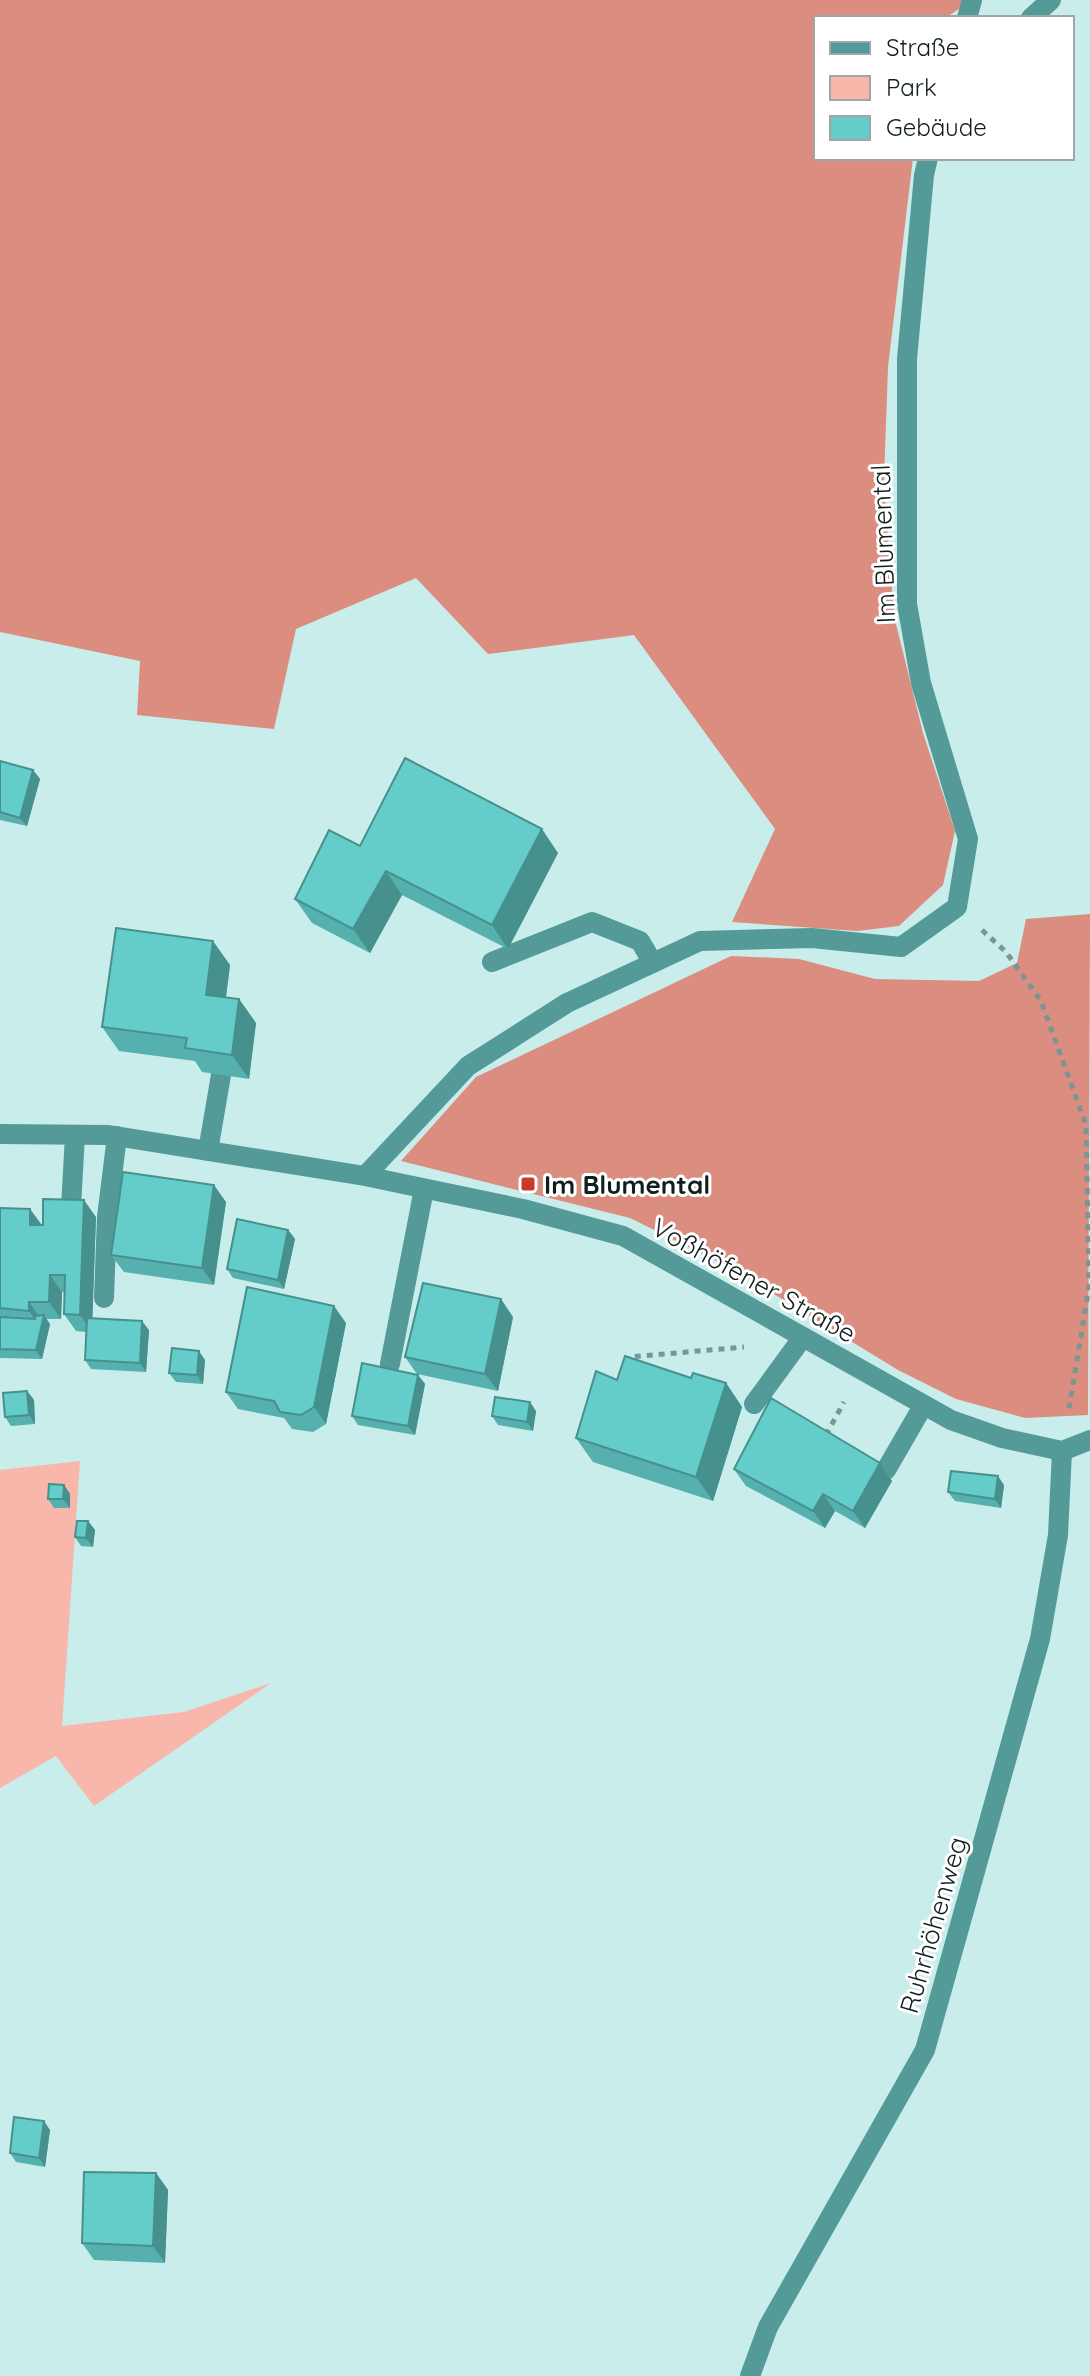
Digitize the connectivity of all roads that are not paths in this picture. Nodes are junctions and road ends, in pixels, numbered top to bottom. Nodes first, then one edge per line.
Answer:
1 (1051, 0) edge
2 (1033, 16) edge
3 (928, 160) edge
4 (492, 962) dead end
5 (653, 963) junction
6 (221, 1075) edge
7 (0, 1134) edge
8 (75, 1135) junction
9 (117, 1136) junction
10 (208, 1151) junction
11 (365, 1176) junction
12 (424, 1189) junction
13 (71, 1207) edge
14 (104, 1298) dead end
15 (803, 1337) junction
16 (390, 1364) dead end
17 (754, 1404) dead end
18 (923, 1406) junction
19 (1090, 1440) edge
20 (1062, 1451) junction
21 (886, 1470) dead end
22 (750, 2376) edge

1 - 2 street
3 - 5 street, Im Blumental
4 - 5 street
5 - 11 street
6 - 10 street
7 - 8 street, Voßhöfener Straße
8 - 9 street, Voßhöfener Straße
8 - 13 street
9 - 10 street, Voßhöfener Straße
9 - 14 street
10 - 11 street, Voßhöfener Straße
11 - 12 street, Voßhöfener Straße
12 - 15 street, Voßhöfener Straße
12 - 16 street
15 - 17 street
15 - 18 street, Voßhöfener Straße
18 - 20 street, Voßhöfener Straße
18 - 21 street
19 - 20 street
20 - 22 street, Ruhrhöhenweg

